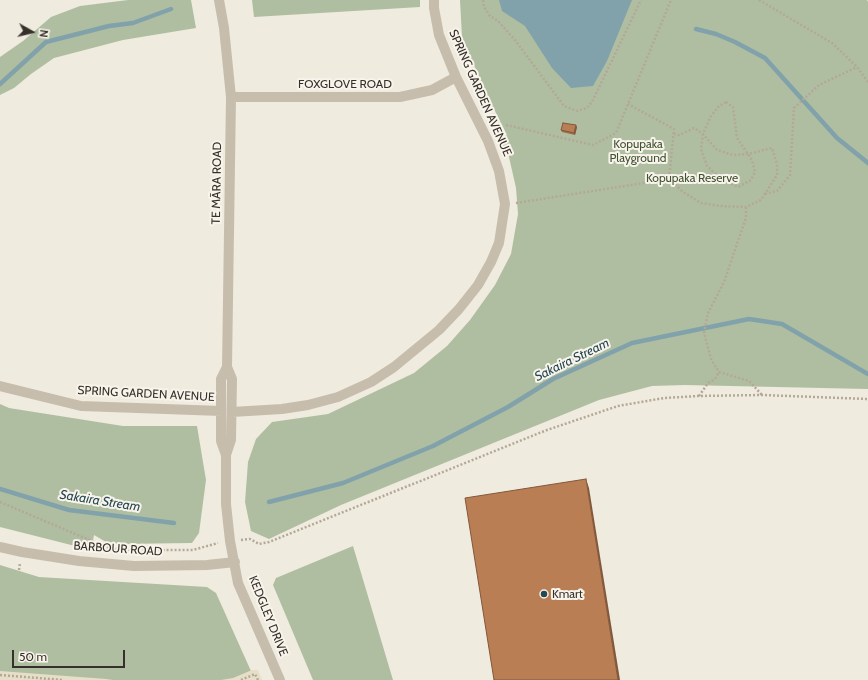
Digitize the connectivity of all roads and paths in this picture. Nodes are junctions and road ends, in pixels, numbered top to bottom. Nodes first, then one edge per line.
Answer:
1 (219, 0) edge
2 (434, 0) edge
3 (483, 0) edge
4 (641, 0) edge
5 (671, 0) edge
6 (759, 0) edge
7 (857, 67) junction
8 (456, 78) junction
9 (868, 82) edge
10 (231, 97) junction
11 (628, 104) junction
12 (506, 125) dead end
13 (674, 134) junction
14 (703, 134) junction
15 (748, 154) junction
16 (669, 179) junction
17 (764, 195) junction
18 (514, 203) dead end
19 (746, 207) junction
20 (227, 367) junction
21 (719, 372) junction
22 (0, 386) edge
23 (762, 395) junction
24 (700, 396) junction
25 (868, 399) edge
26 (221, 411) junction
27 (232, 412) junction
28 (226, 455) junction
29 (0, 502) edge
30 (245, 540) dead end
31 (211, 544) dead end
32 (0, 547) edge
33 (235, 562) junction
34 (0, 675) edge
35 (46, 679) edge
36 (63, 680) edge
37 (241, 680) edge
38 (258, 680) edge
39 (280, 680) edge

1 - 10 street, TE MĀRA ROAD
2 - 8 street, SPRING GARDEN AVENUE
3 - 4 path
5 - 11 path
6 - 7 path
7 - 9 path
7 - 17 path
8 - 10 street, FOXGLOVE ROAD
8 - 27 street, SPRING GARDEN AVENUE
10 - 20 street, TE MĀRA ROAD
11 - 12 path
11 - 13 path
13 - 14 path
13 - 16 path
14 - 15 path
14 - 15 path
14 - 15 path
15 - 17 path
16 - 18 path
16 - 19 path
17 - 19 path
19 - 21 path
20 - 26 street, TE MĀRA ROAD
20 - 27 street, TE MĀRA ROAD
21 - 23 path
21 - 24 path
22 - 26 street, SPRING GARDEN AVENUE
23 - 24 path
23 - 25 path
24 - 30 path
26 - 28 street, TE MĀRA ROAD
27 - 28 street, TE MĀRA ROAD
28 - 33 street, TE MĀRA ROAD
29 - 31 path
32 - 33 street, BARBOUR ROAD
33 - 39 street, KEDGLEY DRIVE
34 - 35 path
35 - 36 path
37 - 38 path

